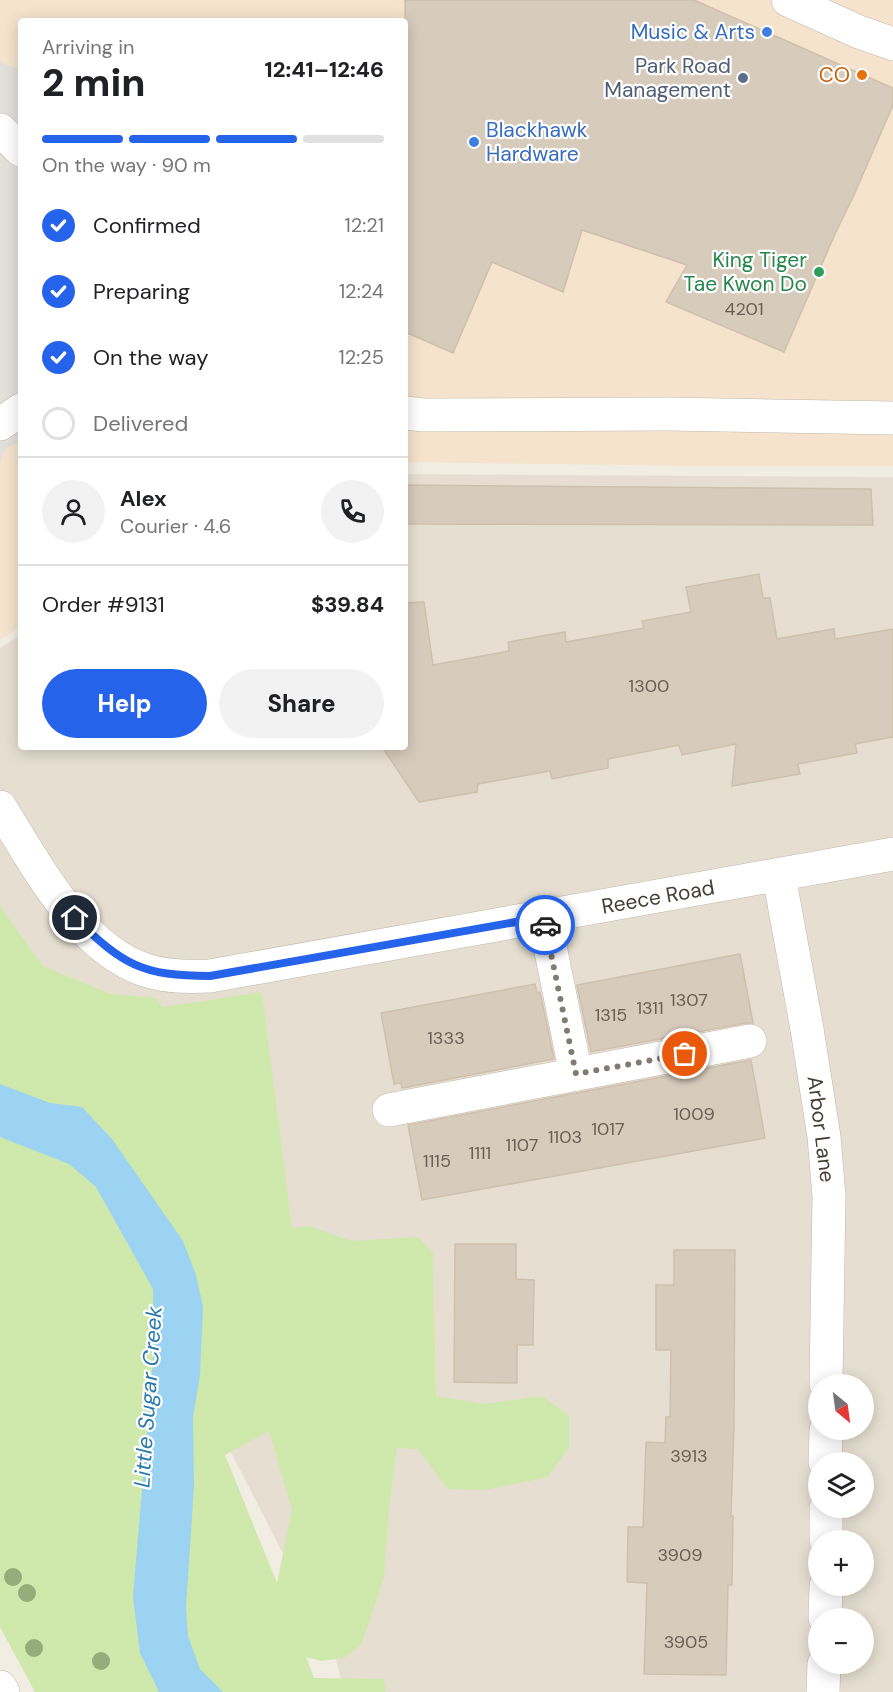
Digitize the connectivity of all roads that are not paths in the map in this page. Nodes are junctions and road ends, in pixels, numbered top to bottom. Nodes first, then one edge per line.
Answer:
1 (788, 0) edge
2 (893, 44) edge
3 (0, 130) edge
4 (18, 147) edge
5 (18, 412) edge
6 (408, 413) edge
7 (893, 418) edge
8 (0, 424) edge
9 (0, 807) edge
10 (893, 854) edge
11 (779, 876) junction
12 (544, 917) junction
13 (750, 1041) dead end
14 (576, 1074) junction
15 (389, 1110) dead end
16 (826, 1374) edge
17 (824, 1674) edge
18 (0, 1687) edge
19 (3, 1692) edge
20 (823, 1692) edge

1 - 2 street
3 - 4 street
5 - 8 street
6 - 7 street
9 - 12 street, Reece Road
10 - 11 street, Reece Road
11 - 12 street, Reece Road
11 - 16 street, Arbor Lane
12 - 14 street
13 - 14 street
14 - 15 street
17 - 20 street
18 - 19 street

